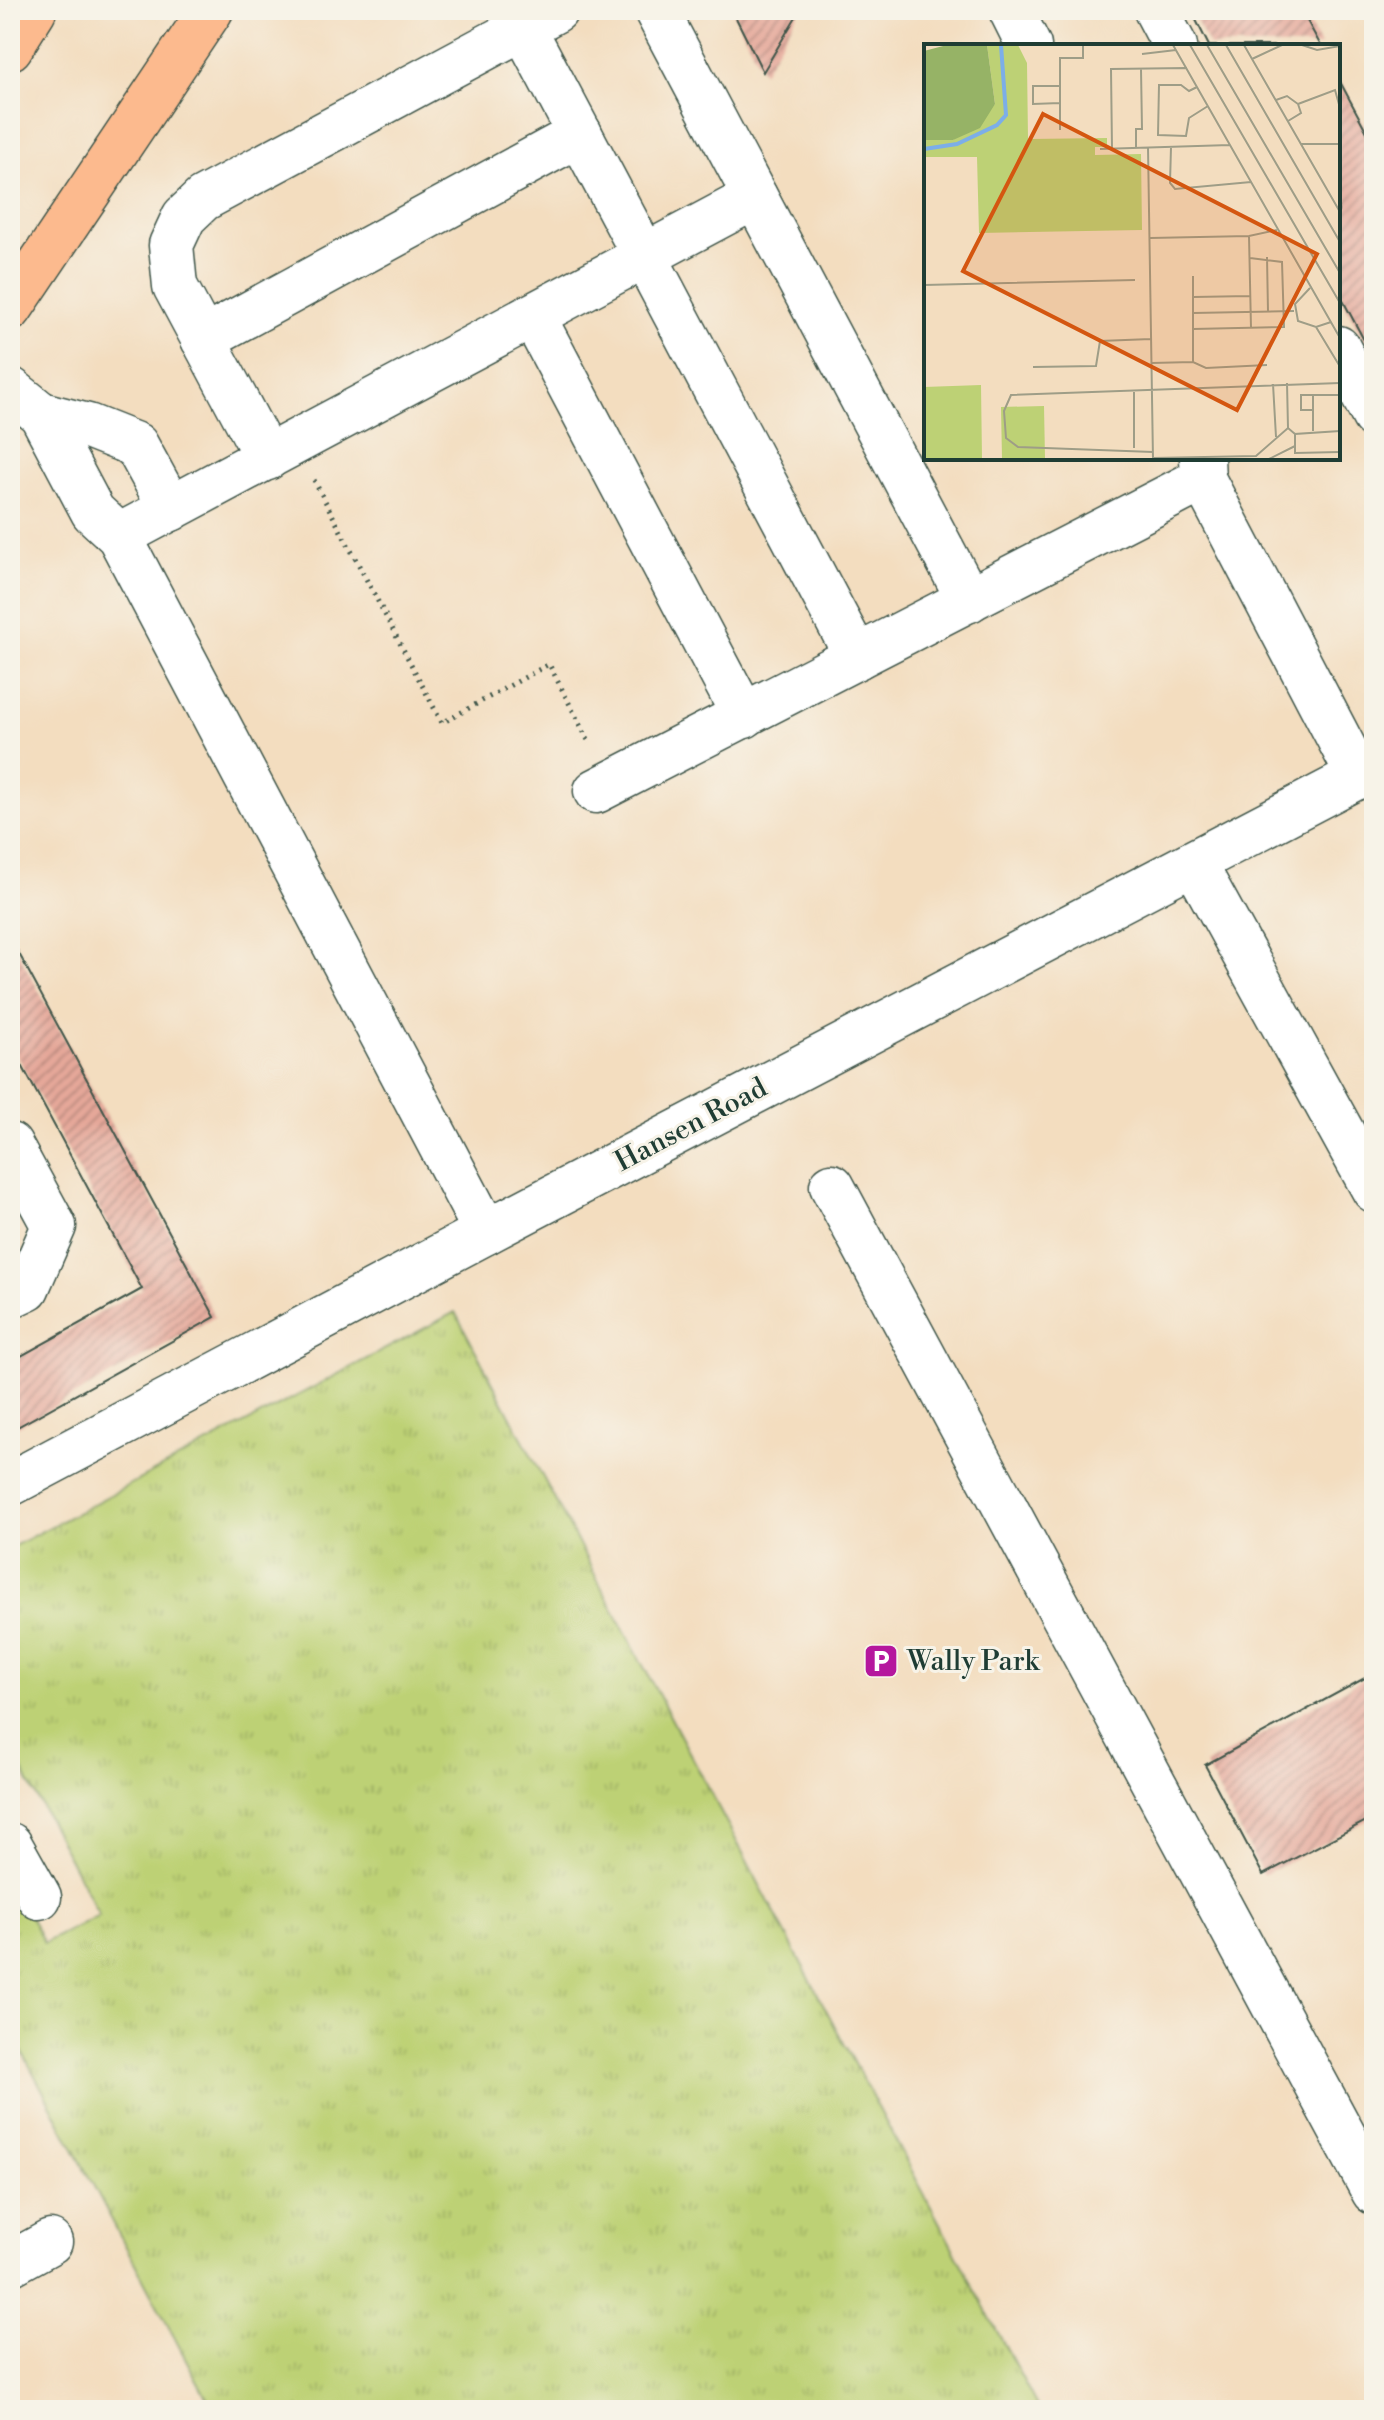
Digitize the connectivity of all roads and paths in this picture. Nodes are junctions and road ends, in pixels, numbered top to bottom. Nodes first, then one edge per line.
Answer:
1 (34, 10) edge
2 (211, 10) edge
3 (656, 10) edge
4 (1011, 10) edge
5 (1156, 10) edge
6 (531, 16) edge
7 (1028, 44) edge
8 (1174, 44) edge
9 (10, 48) edge
10 (580, 134) junction
11 (755, 197) junction
12 (644, 256) junction
13 (10, 309) edge
14 (533, 316) junction
15 (203, 339) junction
16 (1340, 352) edge
17 (26, 402) edge
18 (1374, 416) edge
19 (281, 450) junction
20 (1202, 469) edge
21 (171, 509) junction
22 (119, 536) junction
23 (969, 600) junction
24 (857, 657) junction
25 (744, 716) junction
26 (1367, 773) edge
27 (604, 787) joint
28 (1194, 863) junction
29 (10, 1145) edge
30 (832, 1186) dead end
31 (1374, 1190) edge
32 (486, 1232) junction
33 (10, 1296) edge
34 (10, 1484) edge
35 (10, 1845) edge
36 (39, 1897) dead end
37 (1374, 2192) edge
38 (50, 2242) dead end
39 (10, 2264) edge

1 - 9 main road
2 - 13 main road
3 - 11 street
4 - 7 street
5 - 8 street
6 - 10 street
6 - 15 street
10 - 12 street
10 - 15 street
11 - 12 street
11 - 23 street
12 - 14 street
12 - 24 street
14 - 19 street
14 - 25 street
15 - 19 street
16 - 18 street
17 - 21 street
17 - 22 street
19 - 21 street
19 - 27 path
20 - 23 street
20 - 26 street
21 - 22 street
22 - 32 street
23 - 24 street
24 - 25 street
25 - 27 street
26 - 28 street, Hansen Road
28 - 31 street
28 - 32 street, Hansen Road
29 - 33 street
30 - 37 street
32 - 34 street, Hansen Road
35 - 36 street
38 - 39 street

